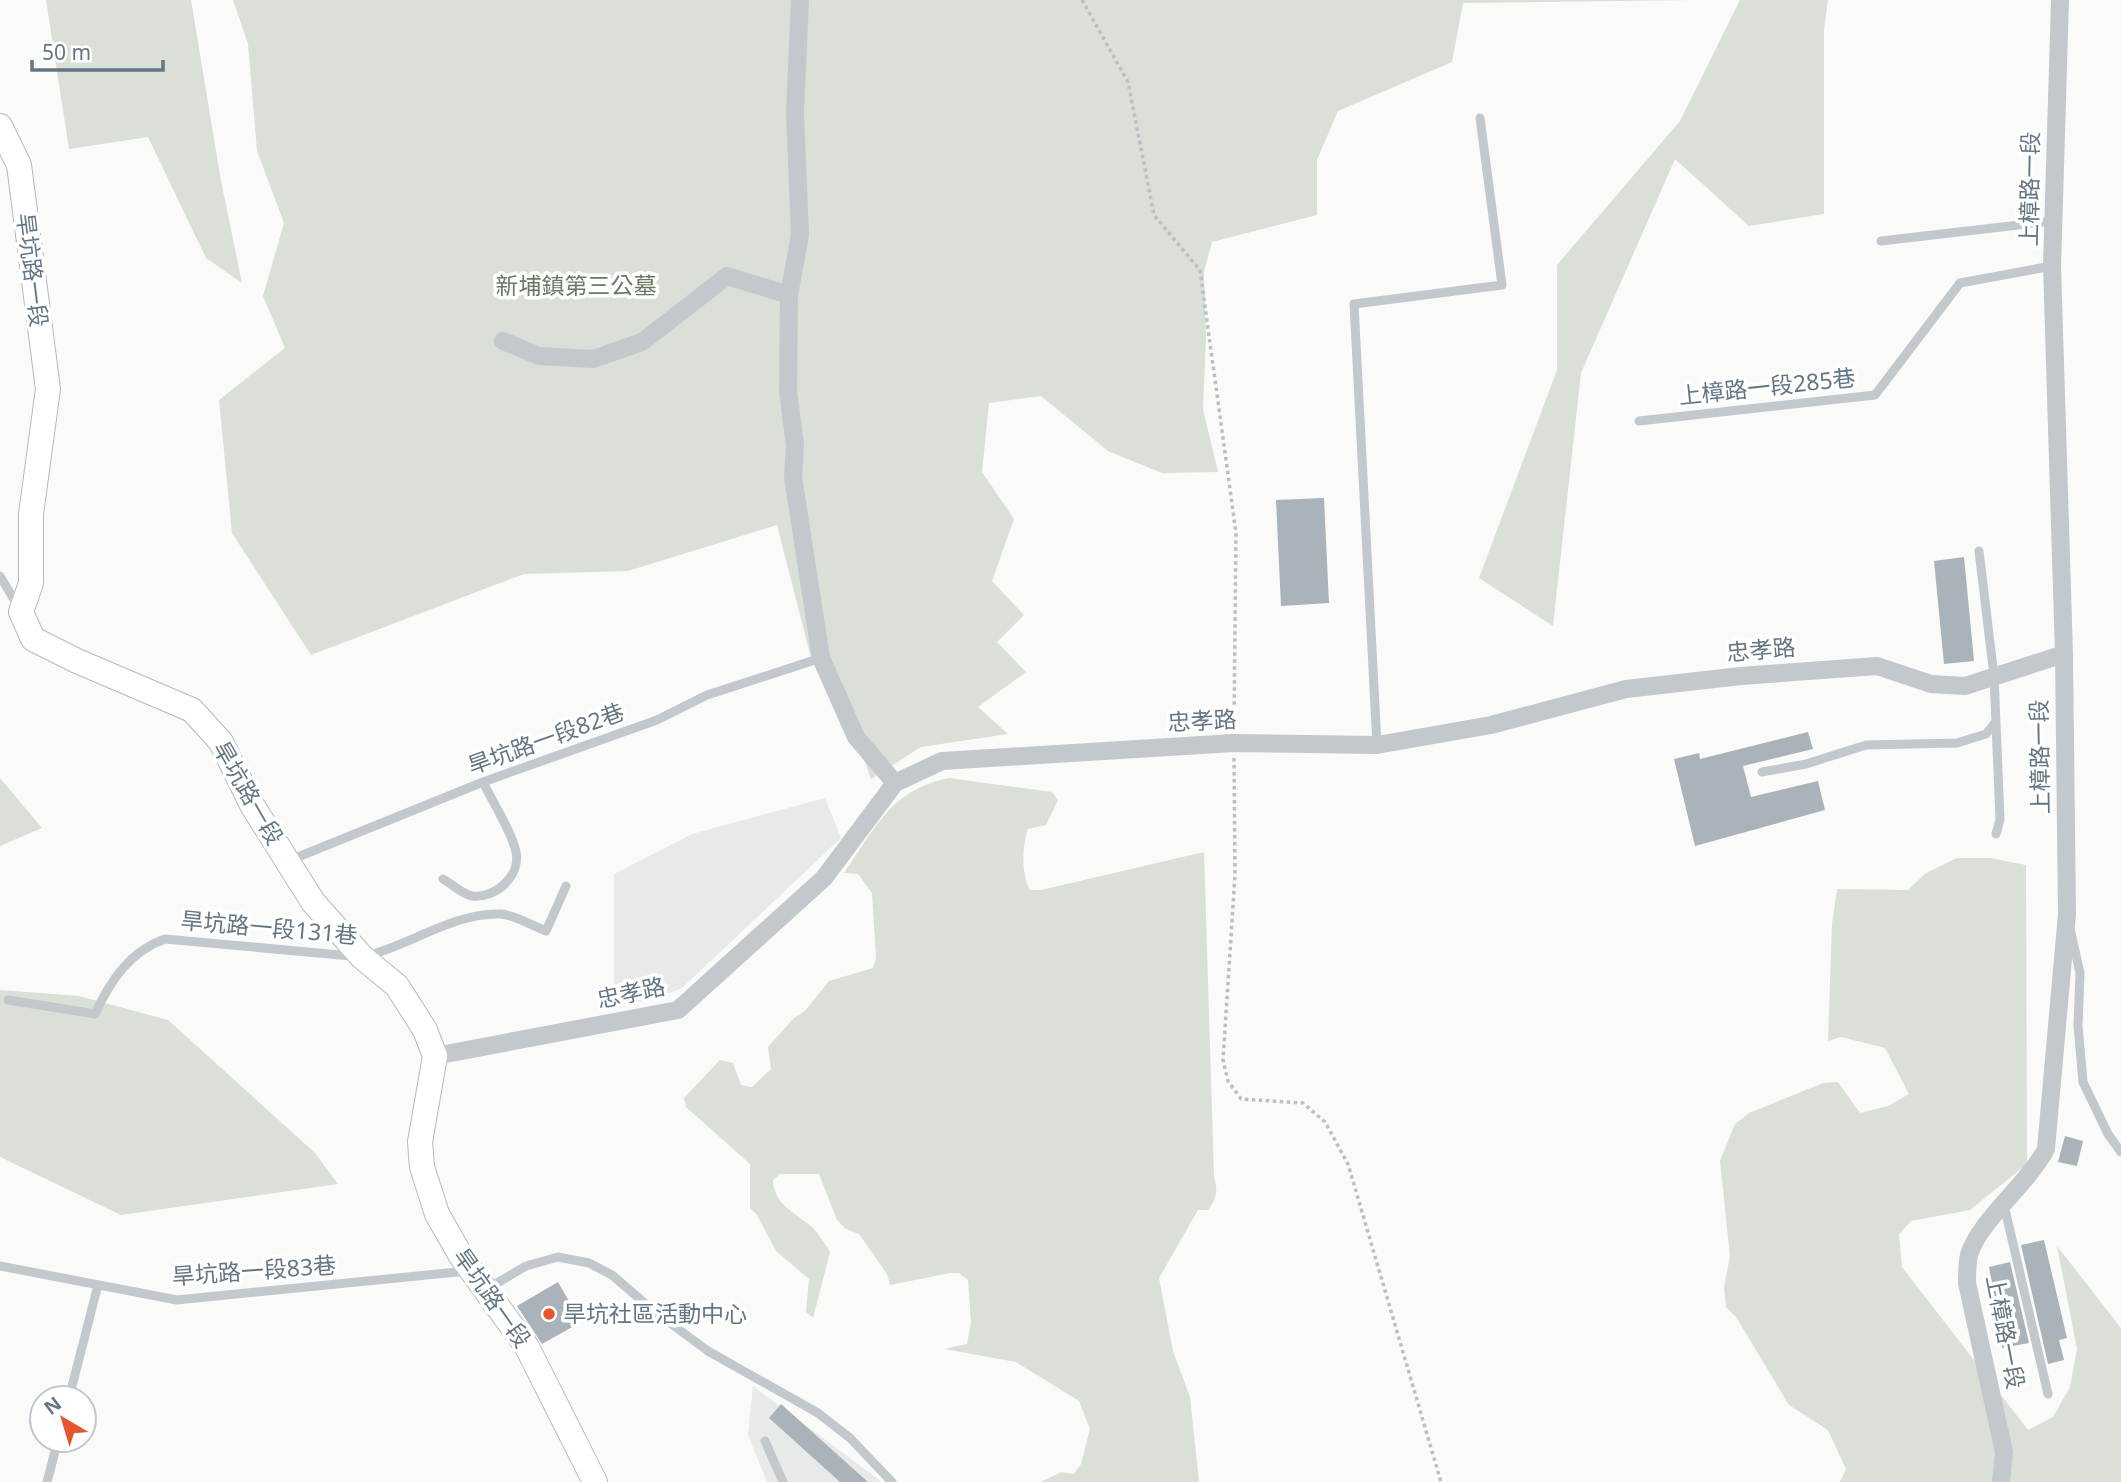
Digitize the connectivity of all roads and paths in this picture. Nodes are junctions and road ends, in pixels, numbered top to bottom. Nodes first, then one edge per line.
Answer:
1 (800, 0) edge
2 (2060, 0) edge
3 (1480, 118) dead end
4 (0, 126) edge
5 (2053, 221) junction
6 (1881, 241) dead end
7 (2052, 266) junction
8 (789, 295) junction
9 (503, 341) dead end
10 (1639, 421) dead end
11 (1979, 551) dead end
12 (0, 576) edge
13 (21, 612) junction
14 (2064, 654) junction
15 (821, 658) junction
16 (1994, 676) junction
17 (1994, 724) junction
18 (1377, 745) junction
19 (1762, 772) dead end
20 (483, 782) junction
21 (895, 783) junction
22 (1996, 834) dead end
23 (287, 861) junction
24 (443, 879) dead end
25 (566, 886) dead end
26 (2067, 914) junction
27 (362, 957) junction
28 (8, 1000) dead end
29 (435, 1056) junction
30 (2121, 1152) edge
31 (2004, 1205) junction
32 (0, 1266) edge
33 (479, 1280) junction
34 (98, 1285) junction
35 (73, 1384) edge
36 (2048, 1394) dead end
37 (765, 1441) dead end
38 (54, 1454) edge
39 (47, 1482) edge
40 (595, 1482) edge
41 (783, 1482) edge
42 (892, 1482) edge
43 (2001, 1482) edge

1 - 8 street
2 - 5 street, 上樟路一段
3 - 18 lane
4 - 13 street, 旱坑路一段
5 - 6 lane
5 - 7 street, 上樟路一段
7 - 10 lane, 上樟路一段285巷
7 - 14 street, 上樟路一段
8 - 9 street
8 - 15 street
11 - 16 lane
12 - 13 lane
13 - 23 street, 旱坑路一段
14 - 16 street, 忠孝路
14 - 26 street, 上樟路一段
15 - 20 lane, 旱坑路一段82巷
15 - 21 street
16 - 17 lane
16 - 18 street, 忠孝路
17 - 19 lane
17 - 22 lane
18 - 21 street, 忠孝路
20 - 23 lane, 旱坑路一段82巷
20 - 24 lane
21 - 29 street, 忠孝路
23 - 27 street, 旱坑路一段
25 - 27 lane, 旱坑路一段131巷
26 - 30 lane
26 - 31 street, 上樟路一段
27 - 28 lane, 旱坑路一段131巷
27 - 29 street, 旱坑路一段
29 - 33 street, 旱坑路一段
31 - 36 lane
31 - 43 street, 上樟路一段
32 - 34 lane, 旱坑路一段83巷
33 - 34 lane, 旱坑路一段83巷
33 - 40 street, 旱坑路一段
33 - 42 lane
34 - 35 lane
37 - 41 lane
38 - 39 lane

